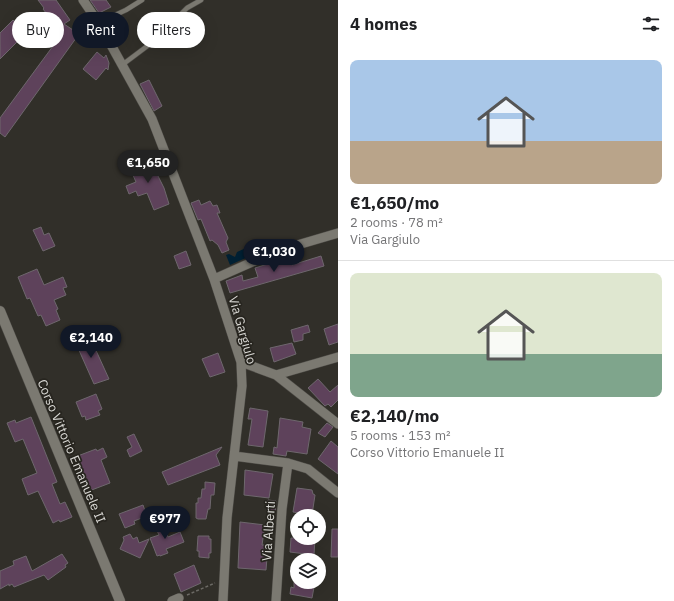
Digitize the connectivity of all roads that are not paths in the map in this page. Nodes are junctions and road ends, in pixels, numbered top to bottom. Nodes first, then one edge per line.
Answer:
1 (83, 0) edge
2 (142, 0) edge
3 (201, 0) edge
4 (91, 12) edge
5 (122, 12) edge
6 (112, 48) edge
7 (122, 65) junction
8 (338, 233) edge
9 (214, 279) junction
10 (0, 311) edge
11 (338, 357) edge
12 (241, 362) junction
13 (276, 375) junction
14 (338, 424) edge
15 (234, 456) junction
16 (288, 463) junction
17 (338, 493) edge
18 (120, 601) edge
19 (223, 601) edge
20 (276, 601) edge

1 - 4 street, Via Gargiulo
2 - 5 lane
3 - 7 lane
6 - 7 street, Via Gargiulo
7 - 9 street, Via Gargiulo
8 - 9 street
9 - 12 street, Via Gargiulo
10 - 18 street, Corso Vittorio Emanuele II
11 - 13 street
12 - 13 street
12 - 15 street, Via Gargiulo
13 - 14 street
15 - 16 street
15 - 19 street, Via Gargiulo
16 - 17 street
16 - 20 street, Via Alberti

